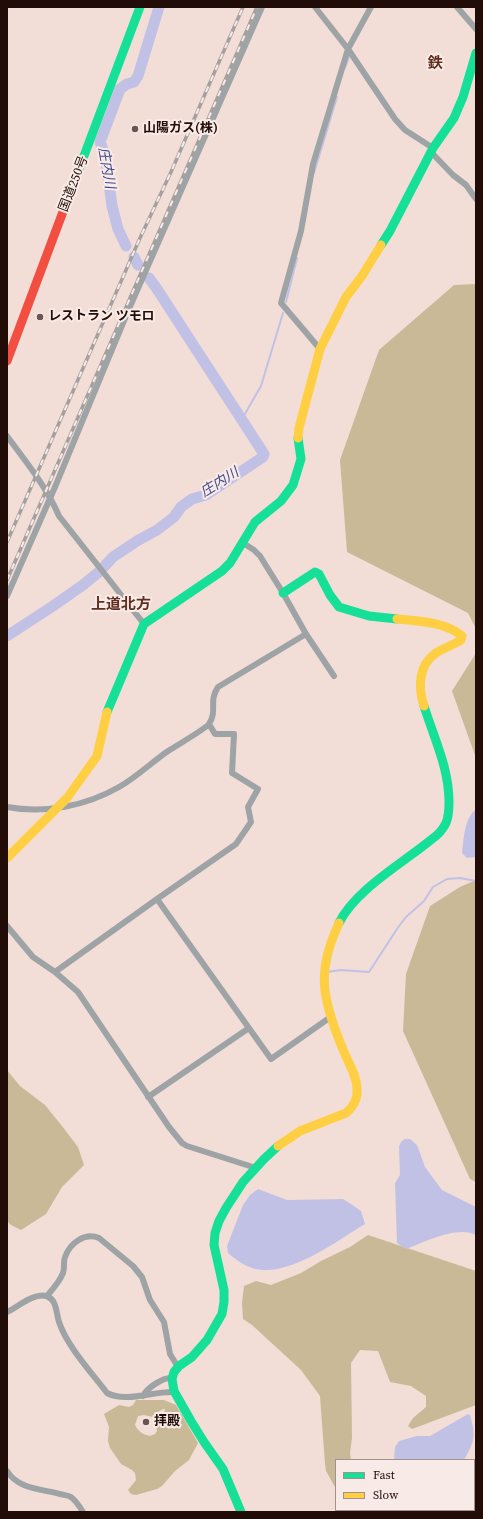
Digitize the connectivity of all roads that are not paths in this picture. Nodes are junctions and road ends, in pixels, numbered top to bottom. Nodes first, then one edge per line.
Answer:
1 (140, 7) edge
2 (262, 7) edge
3 (315, 7) edge
4 (371, 7) edge
5 (457, 7) edge
6 (476, 29) edge
7 (348, 49) junction
8 (476, 53) edge
9 (432, 150) junction
10 (476, 199) edge
11 (320, 350) junction
12 (7, 361) edge
13 (7, 436) edge
14 (50, 497) junction
15 (243, 543) junction
16 (283, 592) junction
17 (7, 596) edge
18 (144, 624) junction
19 (306, 634) junction
20 (334, 676) dead end
21 (209, 724) junction
22 (7, 807) edge
23 (57, 808) junction
24 (7, 858) edge
25 (156, 899) junction
26 (7, 926) edge
27 (55, 972) junction
28 (332, 1016) junction
29 (249, 1028) junction
30 (148, 1097) junction
31 (256, 1168) junction
32 (47, 1296) junction
33 (7, 1312) edge
34 (178, 1367) junction
35 (172, 1378) junction
36 (174, 1392) junction
37 (143, 1396) junction
38 (7, 1471) edge
39 (83, 1512) edge
40 (241, 1512) edge

1 - 12 main road, 国道250号
2 - 14 street
3 - 7 street
4 - 7 street
5 - 6 street
7 - 9 street
7 - 11 street
8 - 9 main road
9 - 10 street
9 - 11 main road
11 - 15 main road
13 - 14 street
14 - 17 street
14 - 18 street
15 - 16 street
15 - 18 main road
16 - 19 street
16 - 28 main road
18 - 23 main road
19 - 20 street
19 - 21 street
21 - 23 street
21 - 25 street
22 - 23 street
23 - 24 main road
25 - 27 street
25 - 29 street
26 - 27 street
27 - 30 street
28 - 29 street
28 - 31 main road
29 - 30 street
30 - 31 street
31 - 34 main road
32 - 33 street
32 - 34 street
32 - 37 street
34 - 35 main road
35 - 36 main road
35 - 37 street
36 - 37 street
36 - 40 main road
38 - 39 street

